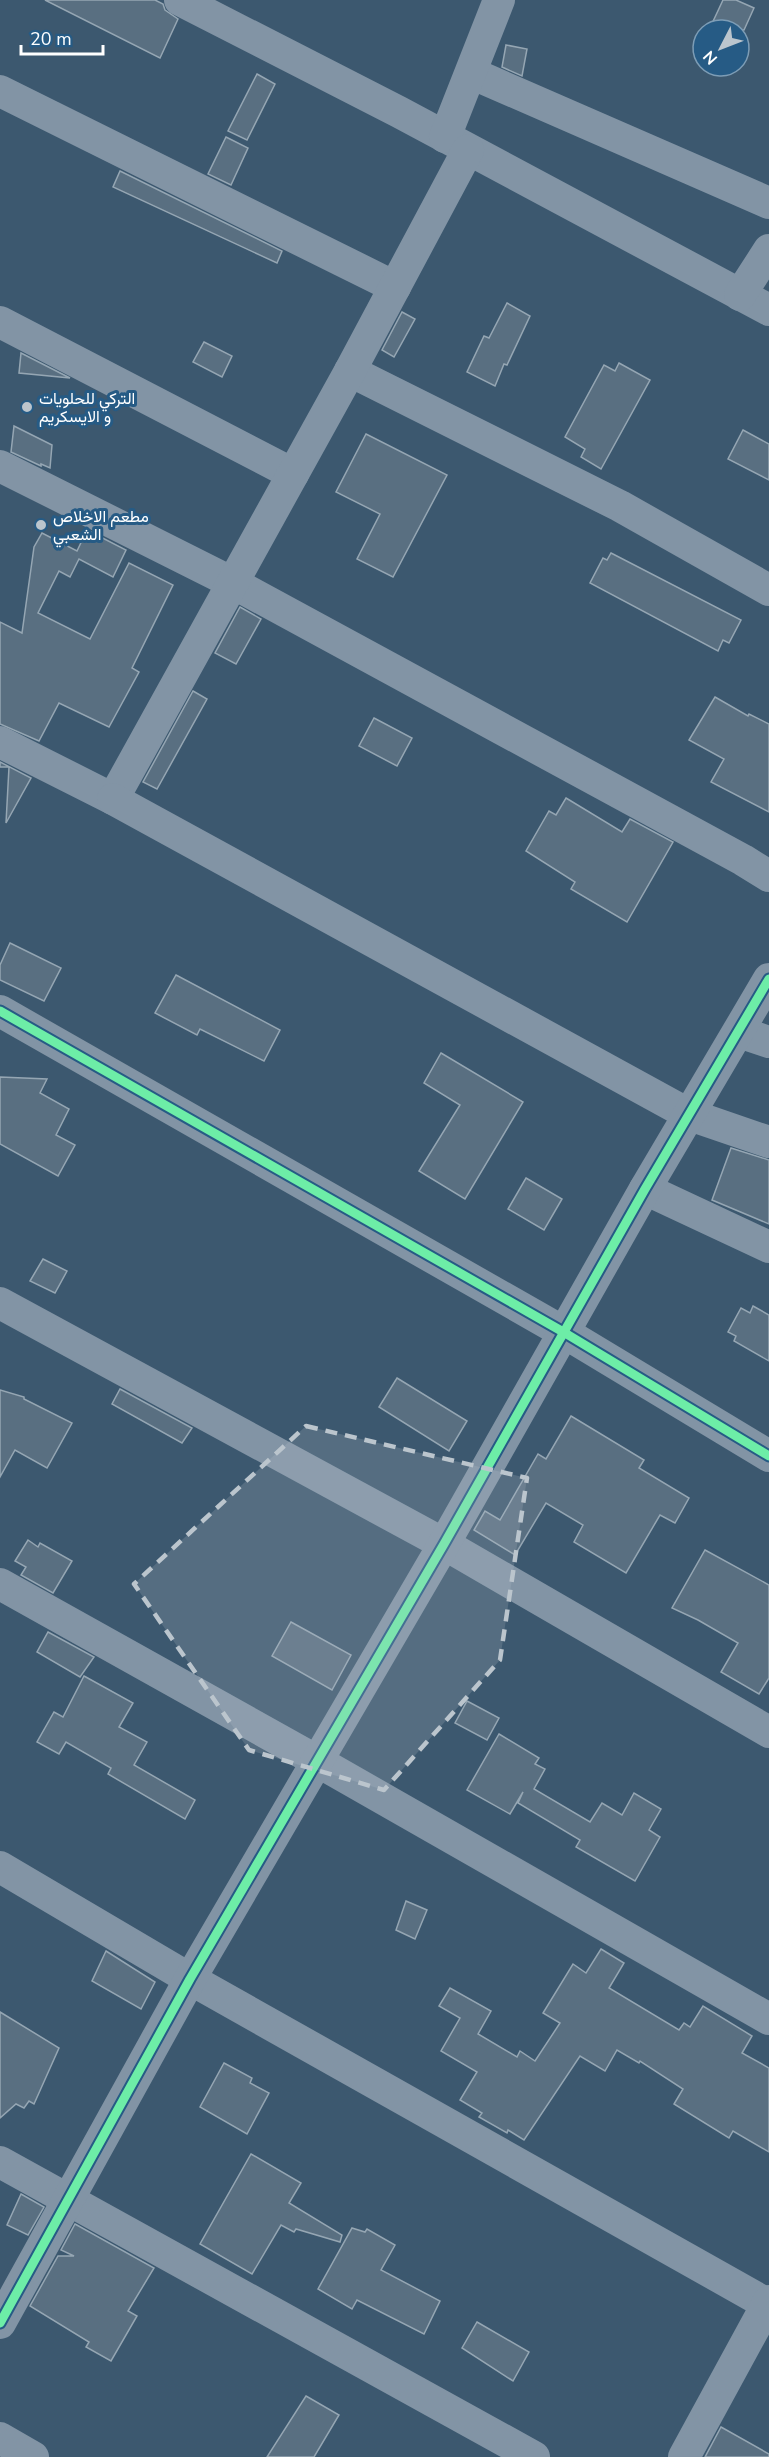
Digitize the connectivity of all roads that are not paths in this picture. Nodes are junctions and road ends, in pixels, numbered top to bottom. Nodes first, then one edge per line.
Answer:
1 (180, 0) edge
2 (500, 0) edge
3 (471, 73) junction
4 (0, 91) edge
5 (457, 144) junction
6 (769, 203) edge
7 (769, 250) edge
8 (394, 287) junction
9 (740, 295) junction
10 (769, 310) edge
11 (0, 322) edge
12 (351, 371) junction
13 (0, 466) edge
14 (293, 474) junction
15 (233, 583) junction
16 (769, 590) edge
17 (0, 742) edge
18 (113, 799) junction
19 (769, 876) edge
20 (769, 979) edge
21 (0, 1011) edge
22 (739, 1032) junction
23 (769, 1042) edge
24 (690, 1115) junction
25 (769, 1142) edge
26 (645, 1188) junction
27 (769, 1247) edge
28 (0, 1303) edge
29 (565, 1333) junction
30 (769, 1456) edge
31 (444, 1544) junction
32 (0, 1584) edge
33 (769, 1732) edge
34 (317, 1761) junction
35 (0, 1867) edge
36 (189, 1979) junction
37 (769, 2019) edge
38 (0, 2162) edge
39 (69, 2199) junction
40 (768, 2304) edge
41 (0, 2323) edge
42 (0, 2438) edge
43 (33, 2457) edge
44 (534, 2457) edge
45 (684, 2457) edge

1 - 5 street
2 - 3 street
3 - 5 street
3 - 6 street
4 - 8 street
5 - 8 street
5 - 9 street
7 - 9 street
8 - 12 street
9 - 10 street
11 - 14 street
12 - 14 street
12 - 16 street
13 - 15 street
14 - 15 street
15 - 18 street
15 - 19 street
17 - 18 street
18 - 24 street
20 - 22 street
21 - 29 street
22 - 23 street
22 - 24 street
24 - 25 street
24 - 26 street
26 - 27 street
26 - 29 street
28 - 31 street
29 - 30 street
29 - 31 street
31 - 33 street
31 - 34 street
32 - 34 street
34 - 36 street
34 - 37 street
35 - 36 street
36 - 39 street
36 - 40 street
38 - 39 street
39 - 41 street
39 - 44 street
40 - 45 street
42 - 43 street

